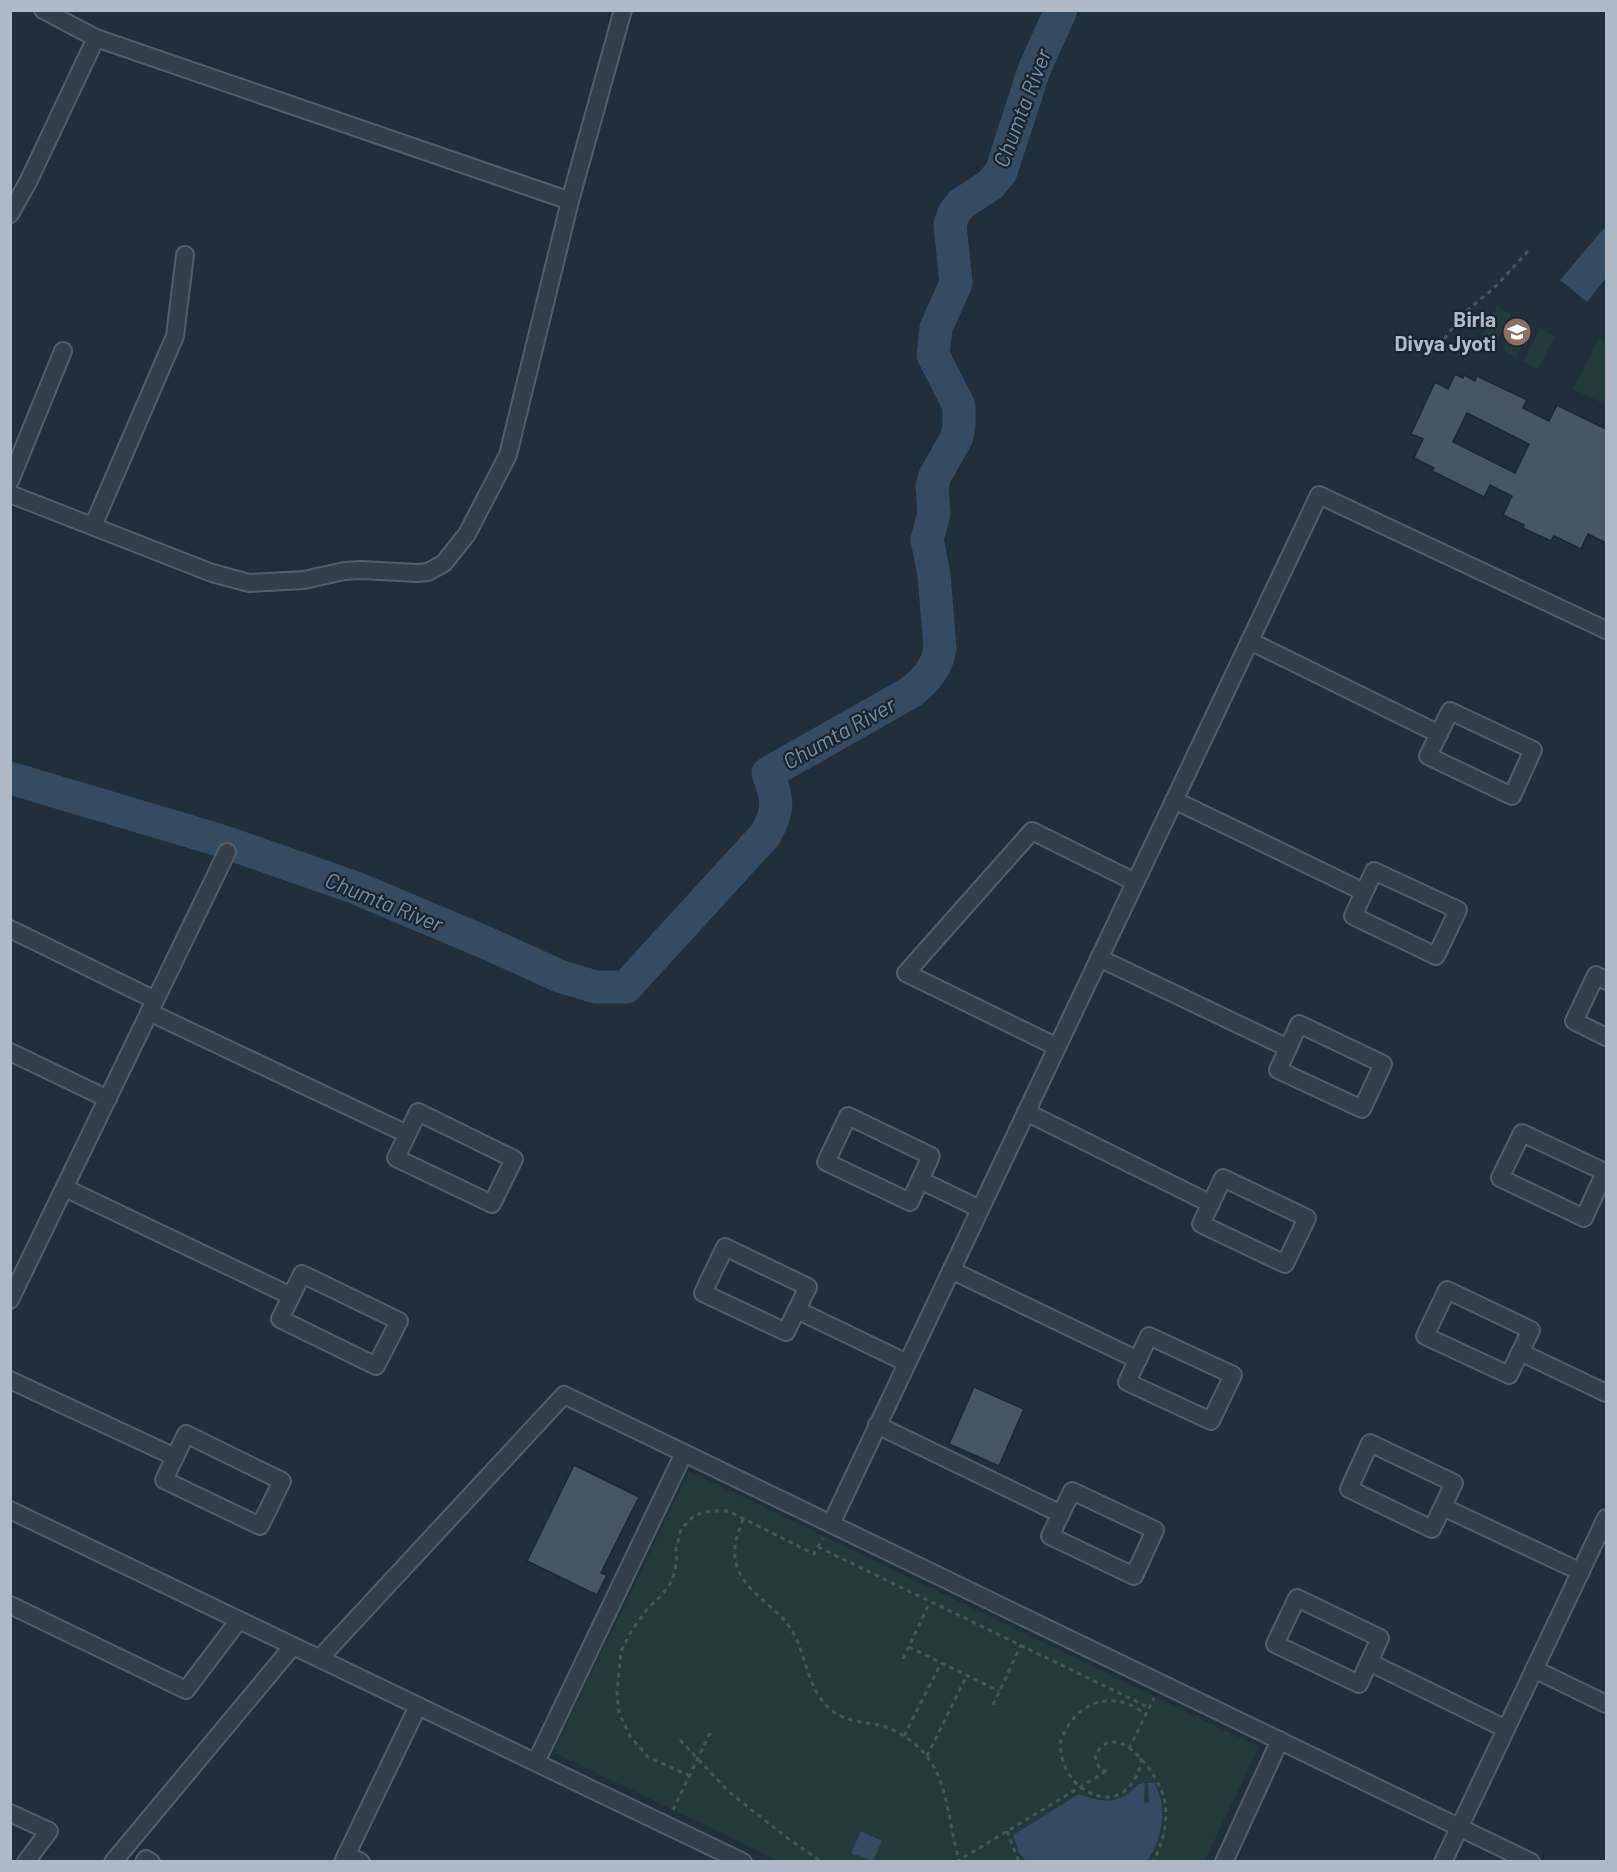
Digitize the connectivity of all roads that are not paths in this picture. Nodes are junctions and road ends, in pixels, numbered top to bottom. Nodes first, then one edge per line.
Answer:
1 (43, 10) edge
2 (623, 10) edge
3 (96, 38) junction
4 (570, 201) junction
5 (10, 214) edge
6 (185, 255) dead end
7 (63, 351) dead end
8 (10, 481) edge
9 (10, 494) edge
10 (93, 526) junction
11 (1606, 630) edge
12 (1250, 641) junction
13 (1439, 734) junction
14 (1174, 800) junction
15 (227, 852) dead end
16 (1135, 882) junction
17 (1364, 892) junction
18 (10, 928) edge
19 (1099, 958) junction
20 (1606, 981) edge
21 (152, 1006) junction
22 (1606, 1037) edge
23 (1057, 1047) junction
24 (1288, 1048) junction
25 (10, 1052) edge
26 (108, 1099) junction
27 (1026, 1112) junction
28 (407, 1134) junction
29 (920, 1180) junction
30 (65, 1188) junction
31 (1601, 1196) edge
32 (1211, 1204) junction
33 (980, 1209) junction
34 (951, 1270) junction
35 (17, 1272) edge
36 (291, 1296) junction
37 (10, 1300) edge
38 (797, 1310) junction
39 (1520, 1352) junction
40 (1138, 1360) junction
41 (907, 1363) junction
42 (10, 1380) edge
43 (1606, 1393) edge
44 (877, 1425) junction
45 (684, 1453) junction
46 (175, 1456) junction
47 (1443, 1507) junction
48 (10, 1510) edge
49 (1061, 1514) junction
50 (1606, 1518) edge
51 (831, 1524) junction
52 (1581, 1572) junction
53 (10, 1605) edge
54 (239, 1620) junction
55 (293, 1646) junction
56 (320, 1659) junction
57 (1369, 1662) junction
58 (1534, 1669) junction
59 (1606, 1704) edge
60 (418, 1706) junction
61 (1506, 1729) junction
62 (1280, 1740) junction
63 (536, 1762) junction
64 (10, 1813) edge
65 (1459, 1827) junction
66 (350, 1859) edge
67 (26, 1862) edge
68 (113, 1862) edge
69 (144, 1862) edge
70 (151, 1862) edge
71 (743, 1862) edge
72 (1224, 1862) edge
73 (1443, 1862) edge
74 (1531, 1862) edge

1 - 3 street
2 - 4 street
3 - 4 street
3 - 5 street
4 - 10 street
6 - 10 street
7 - 8 street
9 - 10 street
11 - 12 street
12 - 13 street
12 - 14 street
13 - 13 street
14 - 16 street
14 - 17 street
15 - 21 street
16 - 19 street
16 - 23 street
17 - 17 street
18 - 21 street
19 - 23 street
19 - 24 street
20 - 22 street
21 - 26 street
21 - 28 street
23 - 27 street
24 - 24 street
25 - 26 street
26 - 30 street
27 - 32 street
27 - 33 street
28 - 28 street
29 - 29 street
29 - 33 street
30 - 35 street
30 - 36 street
31 - 31 street
32 - 32 street
33 - 34 street
34 - 40 street
34 - 41 street
35 - 37 street
36 - 36 street
38 - 38 street
38 - 41 street
39 - 39 street
39 - 43 street
40 - 40 street
41 - 44 street
42 - 46 street
44 - 49 street
44 - 51 street
45 - 51 street
45 - 56 street
45 - 63 street
46 - 46 street
47 - 47 street
47 - 52 street
48 - 54 street
49 - 49 street
50 - 52 street
51 - 62 street
52 - 58 street
53 - 54 street
54 - 55 street
55 - 56 street
55 - 68 street
56 - 60 street
57 - 57 street
57 - 61 street
58 - 59 street
58 - 61 street
60 - 63 street
60 - 66 street
61 - 65 street
62 - 65 street
62 - 72 street
63 - 71 street
64 - 67 street
65 - 73 street
65 - 74 street
69 - 70 street

